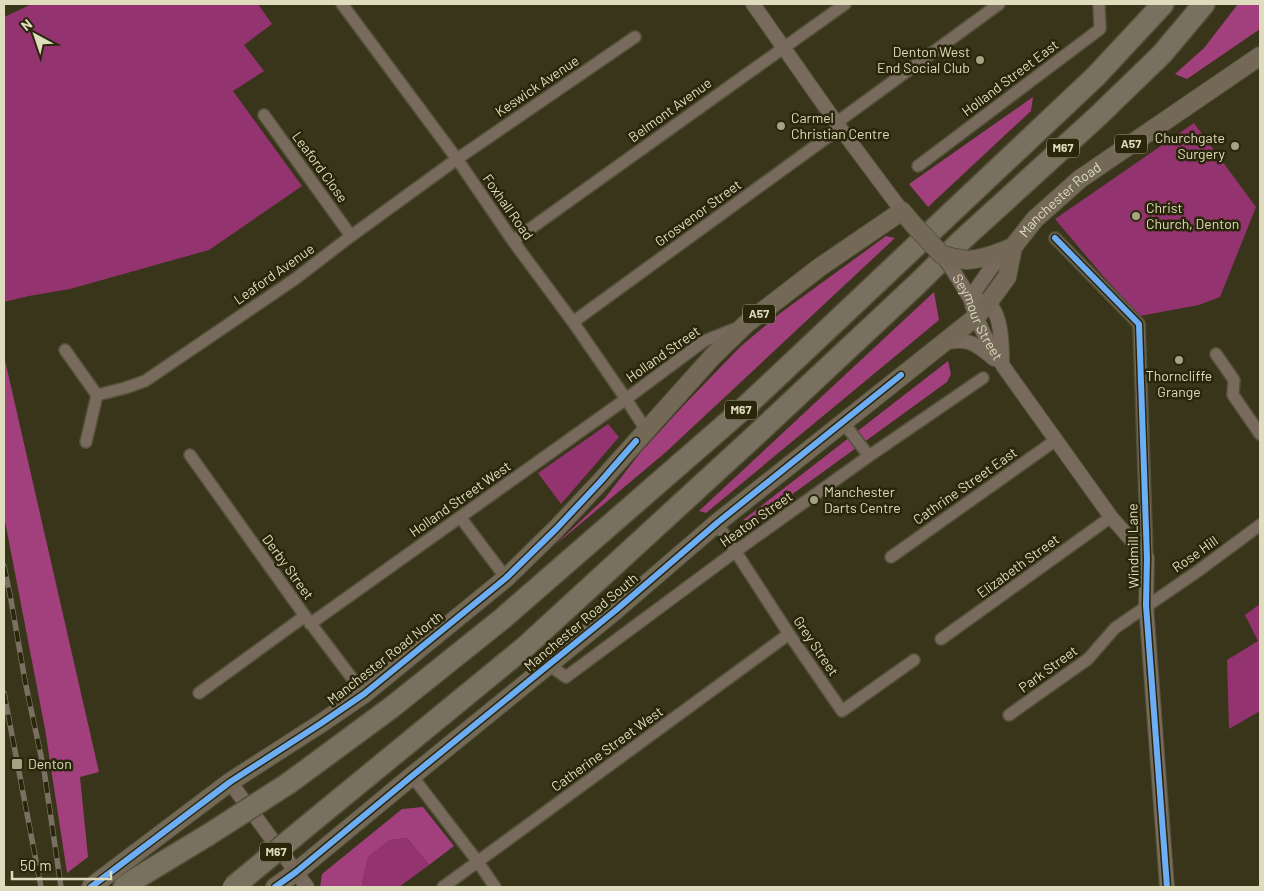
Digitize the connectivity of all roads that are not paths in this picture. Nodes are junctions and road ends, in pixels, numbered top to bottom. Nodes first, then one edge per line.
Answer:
1 (342, 4) edge
2 (754, 4) edge
3 (845, 4) edge
4 (999, 4) edge
5 (1100, 4) edge
6 (1163, 4) edge
7 (1204, 4) edge
8 (635, 37) dead end
9 (783, 47) junction
10 (1260, 56) edge
11 (264, 115) dead end
12 (838, 125) junction
13 (457, 159) junction
14 (918, 166) dead end
15 (907, 217) junction
16 (351, 236) junction
17 (1055, 238) dead end
18 (513, 241) junction
19 (1008, 249) junction
20 (941, 254) junction
21 (970, 298) junction
22 (988, 303) junction
23 (976, 316) junction
24 (573, 322) junction
25 (746, 324) junction
26 (942, 344) junction
27 (65, 350) dead end
28 (1216, 354) dead end
29 (1002, 366) junction
30 (983, 378) dead end
31 (97, 395) junction
32 (626, 399) junction
33 (843, 422) junction
34 (646, 430) junction
35 (1260, 434) edge
36 (1056, 440) junction
37 (86, 442) dead end
38 (190, 455) dead end
39 (869, 456) junction
40 (460, 517) junction
41 (1112, 517) junction
42 (717, 523) junction
43 (1260, 525) edge
44 (736, 551) junction
45 (892, 557) dead end
46 (1147, 558) junction
47 (506, 578) junction
48 (1146, 605) junction
49 (307, 620) junction
50 (789, 634) junction
51 (941, 640) dead end
52 (914, 660) dead end
53 (549, 665) junction
54 (199, 693) dead end
55 (364, 694) junction
56 (1009, 715) dead end
57 (412, 776) junction
58 (230, 782) junction
59 (478, 862) junction
60 (296, 872) junction
61 (91, 887) edge
62 (124, 887) edge
63 (233, 887) edge
64 (275, 887) edge
65 (307, 887) edge
66 (443, 887) edge
67 (495, 887) edge
68 (1167, 887) edge

1 - 13 street, Foxhall Road
2 - 9 street, Seymour Street
3 - 9 street, Belmont Avenue
4 - 12 street, Grosvenor Street
5 - 14 street, Holland Street East
6 - 62 highway, M67, bridge
7 - 63 highway, M67, bridge
8 - 13 street, Keswick Avenue
9 - 12 street, Seymour Street
9 - 18 street, Belmont Avenue
10 - 19 main road, Manchester Road / A57
11 - 16 street, Leaford Close
12 - 15 street, Seymour Street
12 - 24 street, Grosvenor Street
13 - 16 street, Leaford Avenue
13 - 18 street, Foxhall Road
15 - 20 main road, Seymour Street, bridge
15 - 25 main road, Manchester Road North / A57
16 - 31 street, Leaford Avenue
17 - 46 street, Windmill Lane
18 - 24 street, Foxhall Road
19 - 20 main road, bridge
19 - 21 street, Manchester Road
19 - 22 main road, Manchester Road / A57
20 - 21 street, Seymour Street, bridge
21 - 22 street
21 - 23 street, Seymour Street
22 - 23 main road, Manchester Road / A57
22 - 29 street
23 - 26 main road, Manchester Road South / A57
23 - 29 street, Seymour Street
24 - 32 street, Foxhall Road
25 - 32 street, Holland Street
25 - 34 main road, Manchester Road North / A57
26 - 29 street
26 - 33 main road, Manchester Road South / A57
27 - 31 street
28 - 35 street
29 - 36 street, Seymour Street
30 - 39 street, Heaton Street
31 - 37 street
32 - 34 street, Foxhall Road
32 - 40 street, Holland Street West
33 - 39 street
33 - 42 main road, Manchester Road South / A57
34 - 47 main road, Manchester Road North / A57
36 - 41 street, Seymour Street
36 - 45 street, Cathrine Street East
38 - 49 street, Derby Street
39 - 44 street, Heaton Street
40 - 47 street
40 - 49 street, Holland Street West
41 - 46 street, Seymour Street
41 - 51 street, Elizabeth Street
42 - 44 street, Grey Street
42 - 53 main road, Manchester Road South / A57
43 - 48 street, Rose Hill
44 - 50 street, Grey Street
44 - 53 street, Heaton Street
46 - 48 street, Windmill Lane
47 - 55 main road, Manchester Road North / A57
48 - 56 street, Park Street
48 - 68 street, Windmill Lane
49 - 54 street, Holland Street West
49 - 55 street, Derby Street
50 - 52 street, Grey Street
50 - 59 street, Catherine Street West
53 - 57 main road, Manchester Road South / A57
55 - 58 main road, Manchester Road North / A57
57 - 59 street
57 - 60 main road, Manchester Road South / A57
58 - 60 street
58 - 61 main road, Manchester Road North / A57
59 - 66 street, Catherine Street West
59 - 67 street
60 - 64 main road, Manchester Road South / A57
60 - 65 street

